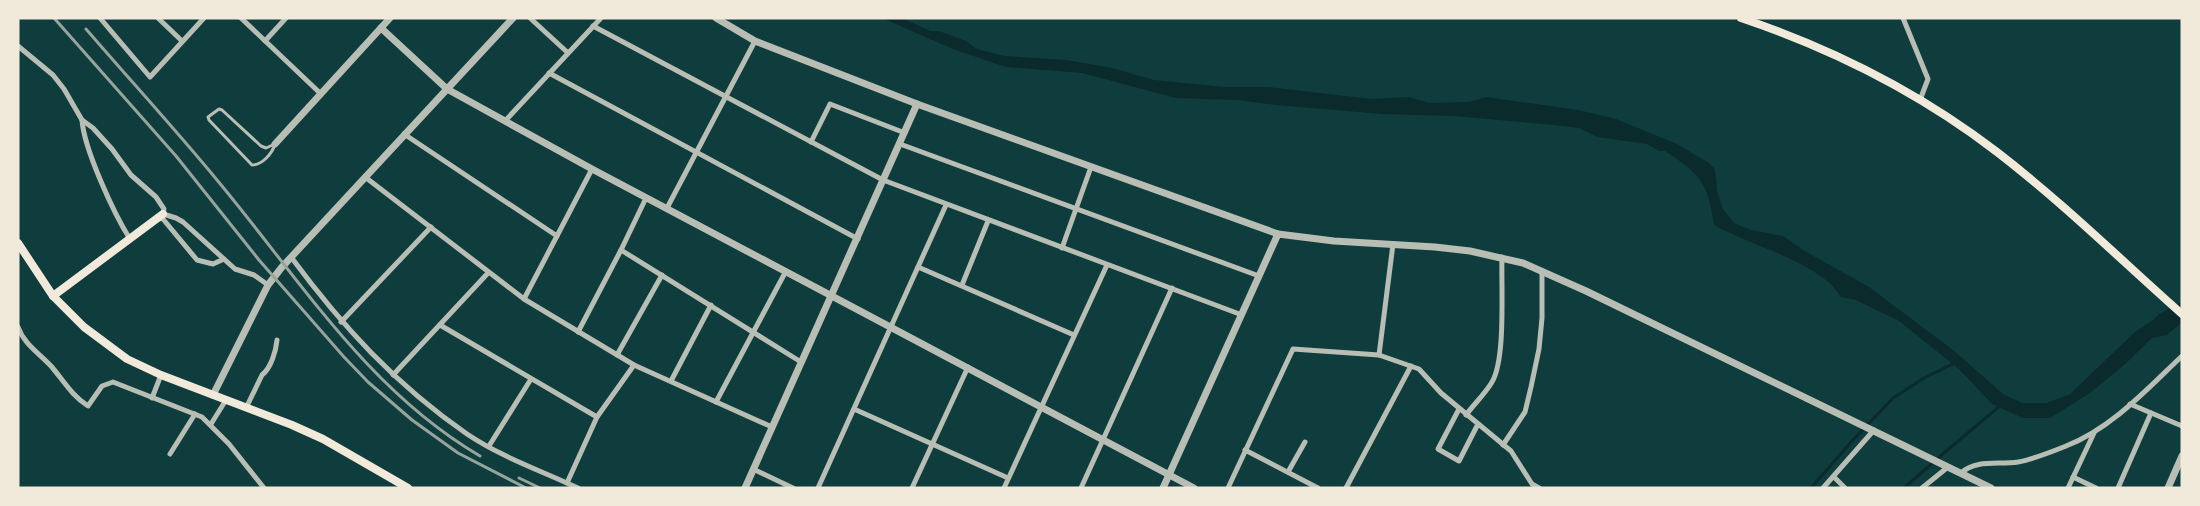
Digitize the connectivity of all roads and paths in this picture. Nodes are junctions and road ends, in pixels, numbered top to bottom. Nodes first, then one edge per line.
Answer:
1 (100, 18) edge
2 (158, 18) edge
3 (204, 18) edge
4 (242, 18) edge
5 (286, 18) edge
6 (390, 18) edge
7 (513, 18) edge
8 (530, 18) edge
9 (601, 18) edge
10 (716, 18) edge
11 (1741, 18) edge
12 (1903, 18) edge
13 (593, 26) junction
14 (381, 28) junction
15 (182, 41) junction
16 (265, 41) junction
17 (755, 41) junction
18 (18, 46) edge
19 (567, 52) junction
20 (549, 73) junction
21 (447, 89) junction
22 (321, 94) junction
23 (726, 96) junction
24 (1920, 100) junction
25 (917, 104) junction
26 (81, 120) junction
27 (505, 121) junction
28 (905, 132) junction
29 (404, 134) junction
30 (811, 142) junction
31 (275, 144) junction
32 (900, 144) junction
33 (697, 152) junction
34 (1091, 167) junction
35 (592, 169) junction
36 (365, 177) junction
37 (883, 180) junction
38 (646, 198) junction
39 (946, 205) junction
40 (667, 208) junction
41 (1077, 209) junction
42 (161, 216) junction
43 (988, 221) junction
44 (430, 227) junction
45 (1278, 234) junction
46 (557, 236) junction
47 (130, 239) junction
48 (858, 239) junction
49 (18, 243) edge
50 (1393, 244) junction
51 (1062, 248) junction
52 (621, 250) junction
53 (291, 257) junction
54 (1502, 257) junction
55 (224, 259) junction
56 (1107, 265) junction
57 (918, 267) junction
58 (786, 271) junction
59 (1542, 271) junction
60 (488, 273) junction
61 (662, 275) junction
62 (1259, 276) junction
63 (268, 285) junction
64 (962, 285) junction
65 (1172, 288) junction
66 (53, 296) junction
67 (831, 296) junction
68 (524, 299) junction
69 (711, 305) junction
70 (2182, 314) edge
71 (1242, 315) junction
72 (341, 322) junction
73 (440, 325) junction
74 (18, 327) edge
75 (891, 327) junction
76 (754, 331) junction
77 (578, 332) junction
78 (1074, 335) junction
79 (277, 340) dead end
80 (617, 355) junction
81 (1380, 355) junction
82 (2182, 356) edge
83 (801, 362) junction
84 (634, 364) junction
85 (1411, 366) junction
86 (968, 367) junction
87 (161, 375) junction
88 (393, 375) junction
89 (531, 378) junction
90 (671, 381) junction
91 (213, 394) junction
92 (152, 398) junction
93 (226, 400) junction
94 (716, 402) junction
95 (2130, 404) junction
96 (1041, 406) junction
97 (246, 408) junction
98 (1459, 408) junction
99 (854, 409) junction
100 (2151, 413) junction
101 (195, 414) junction
102 (1466, 414) junction
103 (597, 417) junction
104 (211, 424) junction
105 (1478, 424) junction
106 (2182, 426) edge
107 (772, 428) junction
108 (1873, 430) junction
109 (2094, 433) junction
110 (1102, 440) junction
111 (1305, 442) dead end
112 (932, 444) junction
113 (1503, 444) junction
114 (489, 447) junction
115 (1245, 450) junction
116 (170, 454) dead end
117 (2182, 456) edge
118 (1946, 466) junction
119 (753, 469) junction
120 (1288, 472) junction
121 (1961, 473) junction
122 (1169, 475) junction
123 (1834, 477) junction
124 (2073, 477) junction
125 (1008, 478) junction
126 (567, 483) junction
127 (1531, 486) edge
128 (264, 488) edge
129 (408, 488) edge
130 (578, 488) edge
131 (745, 488) edge
132 (793, 488) edge
133 (818, 488) edge
134 (912, 488) edge
135 (1004, 488) edge
136 (1081, 488) edge
137 (1163, 488) edge
138 (1194, 488) edge
139 (1228, 488) edge
140 (1318, 488) edge
141 (1346, 488) edge
142 (1539, 488) edge
143 (1823, 488) edge
144 (1845, 488) edge
145 (1922, 488) edge
146 (1991, 488) edge
147 (2068, 488) edge
148 (2096, 488) edge
149 (2118, 488) edge
150 (2168, 488) edge

1 - 15 street
2 - 15 street
3 - 15 street
4 - 16 street
5 - 16 street
6 - 14 street
7 - 21 street
8 - 19 street
9 - 13 street
10 - 17 street
11 - 24 main road
12 - 24 street
13 - 19 street
13 - 23 street
14 - 21 street
14 - 22 street
16 - 22 street
17 - 23 street
17 - 25 street
18 - 26 street
19 - 20 street
20 - 27 street
20 - 33 street
21 - 27 street
21 - 29 street
22 - 31 street
23 - 30 street
23 - 33 street
24 - 70 main road
25 - 28 street
25 - 34 street
26 - 42 street
26 - 47 street
27 - 35 street
28 - 30 street
28 - 32 street
29 - 36 street
29 - 46 street
30 - 37 street
31 - 31 lane
32 - 37 street
32 - 41 street
33 - 40 street
33 - 48 street
34 - 41 street
34 - 45 street
35 - 38 street
35 - 46 street
36 - 44 street
36 - 53 street
37 - 39 street
37 - 48 street
38 - 40 street
38 - 52 street
39 - 43 street
39 - 57 street
40 - 58 street
41 - 51 street
41 - 62 street
42 - 47 main road
42 - 55 street
42 - 55 street
43 - 51 street
43 - 64 street
44 - 60 street
44 - 72 street
45 - 50 street
45 - 62 street
46 - 68 street
47 - 66 main road
48 - 67 street
49 - 66 main road
50 - 54 street
50 - 81 street
51 - 56 street
52 - 61 street
52 - 77 street
53 - 63 street
53 - 72 street
54 - 59 street
54 - 102 street
55 - 63 street
56 - 65 street
56 - 78 street
57 - 64 street
57 - 75 street
58 - 67 street
58 - 76 street
59 - 108 street
59 - 113 street
60 - 68 street
60 - 73 street
61 - 69 street
61 - 80 street
62 - 71 street
63 - 91 street
64 - 78 street
65 - 71 street
65 - 110 street
66 - 87 main road
67 - 75 street
67 - 83 street
68 - 77 street
69 - 76 street
69 - 90 street
71 - 122 street
72 - 88 street
73 - 88 street
73 - 89 street
74 - 92 street
75 - 86 street
75 - 99 street
76 - 83 street
76 - 94 street
77 - 80 street
78 - 96 street
79 - 97 street
80 - 84 street
81 - 85 street
81 - 115 street
82 - 95 street
83 - 107 street
84 - 90 street
84 - 103 street
85 - 98 street
85 - 141 street
86 - 96 street
86 - 112 street
87 - 91 main road
87 - 92 street
88 - 114 street
89 - 103 street
89 - 114 street
90 - 94 street
91 - 93 main road
92 - 101 street
93 - 97 main road
93 - 104 street
94 - 107 street
95 - 100 street
95 - 109 street
96 - 110 street
96 - 125 street
97 - 129 main road
98 - 102 street
98 - 105 street
99 - 112 street
99 - 133 street
100 - 106 street
100 - 149 street
101 - 104 street
101 - 116 street
102 - 105 street
103 - 126 street
104 - 128 street
105 - 113 street
107 - 119 street
108 - 118 street
108 - 123 street
109 - 121 street
109 - 124 street
110 - 122 street
110 - 136 street
111 - 120 street
112 - 125 street
112 - 134 street
113 - 127 street
114 - 126 street
115 - 120 street
115 - 139 street
117 - 150 street
118 - 121 street
118 - 145 street
119 - 131 street
119 - 132 street
120 - 140 street
121 - 146 street
122 - 137 street
122 - 138 street
123 - 143 street
123 - 144 street
124 - 147 street
124 - 148 street
125 - 135 street
126 - 130 street
127 - 142 street

